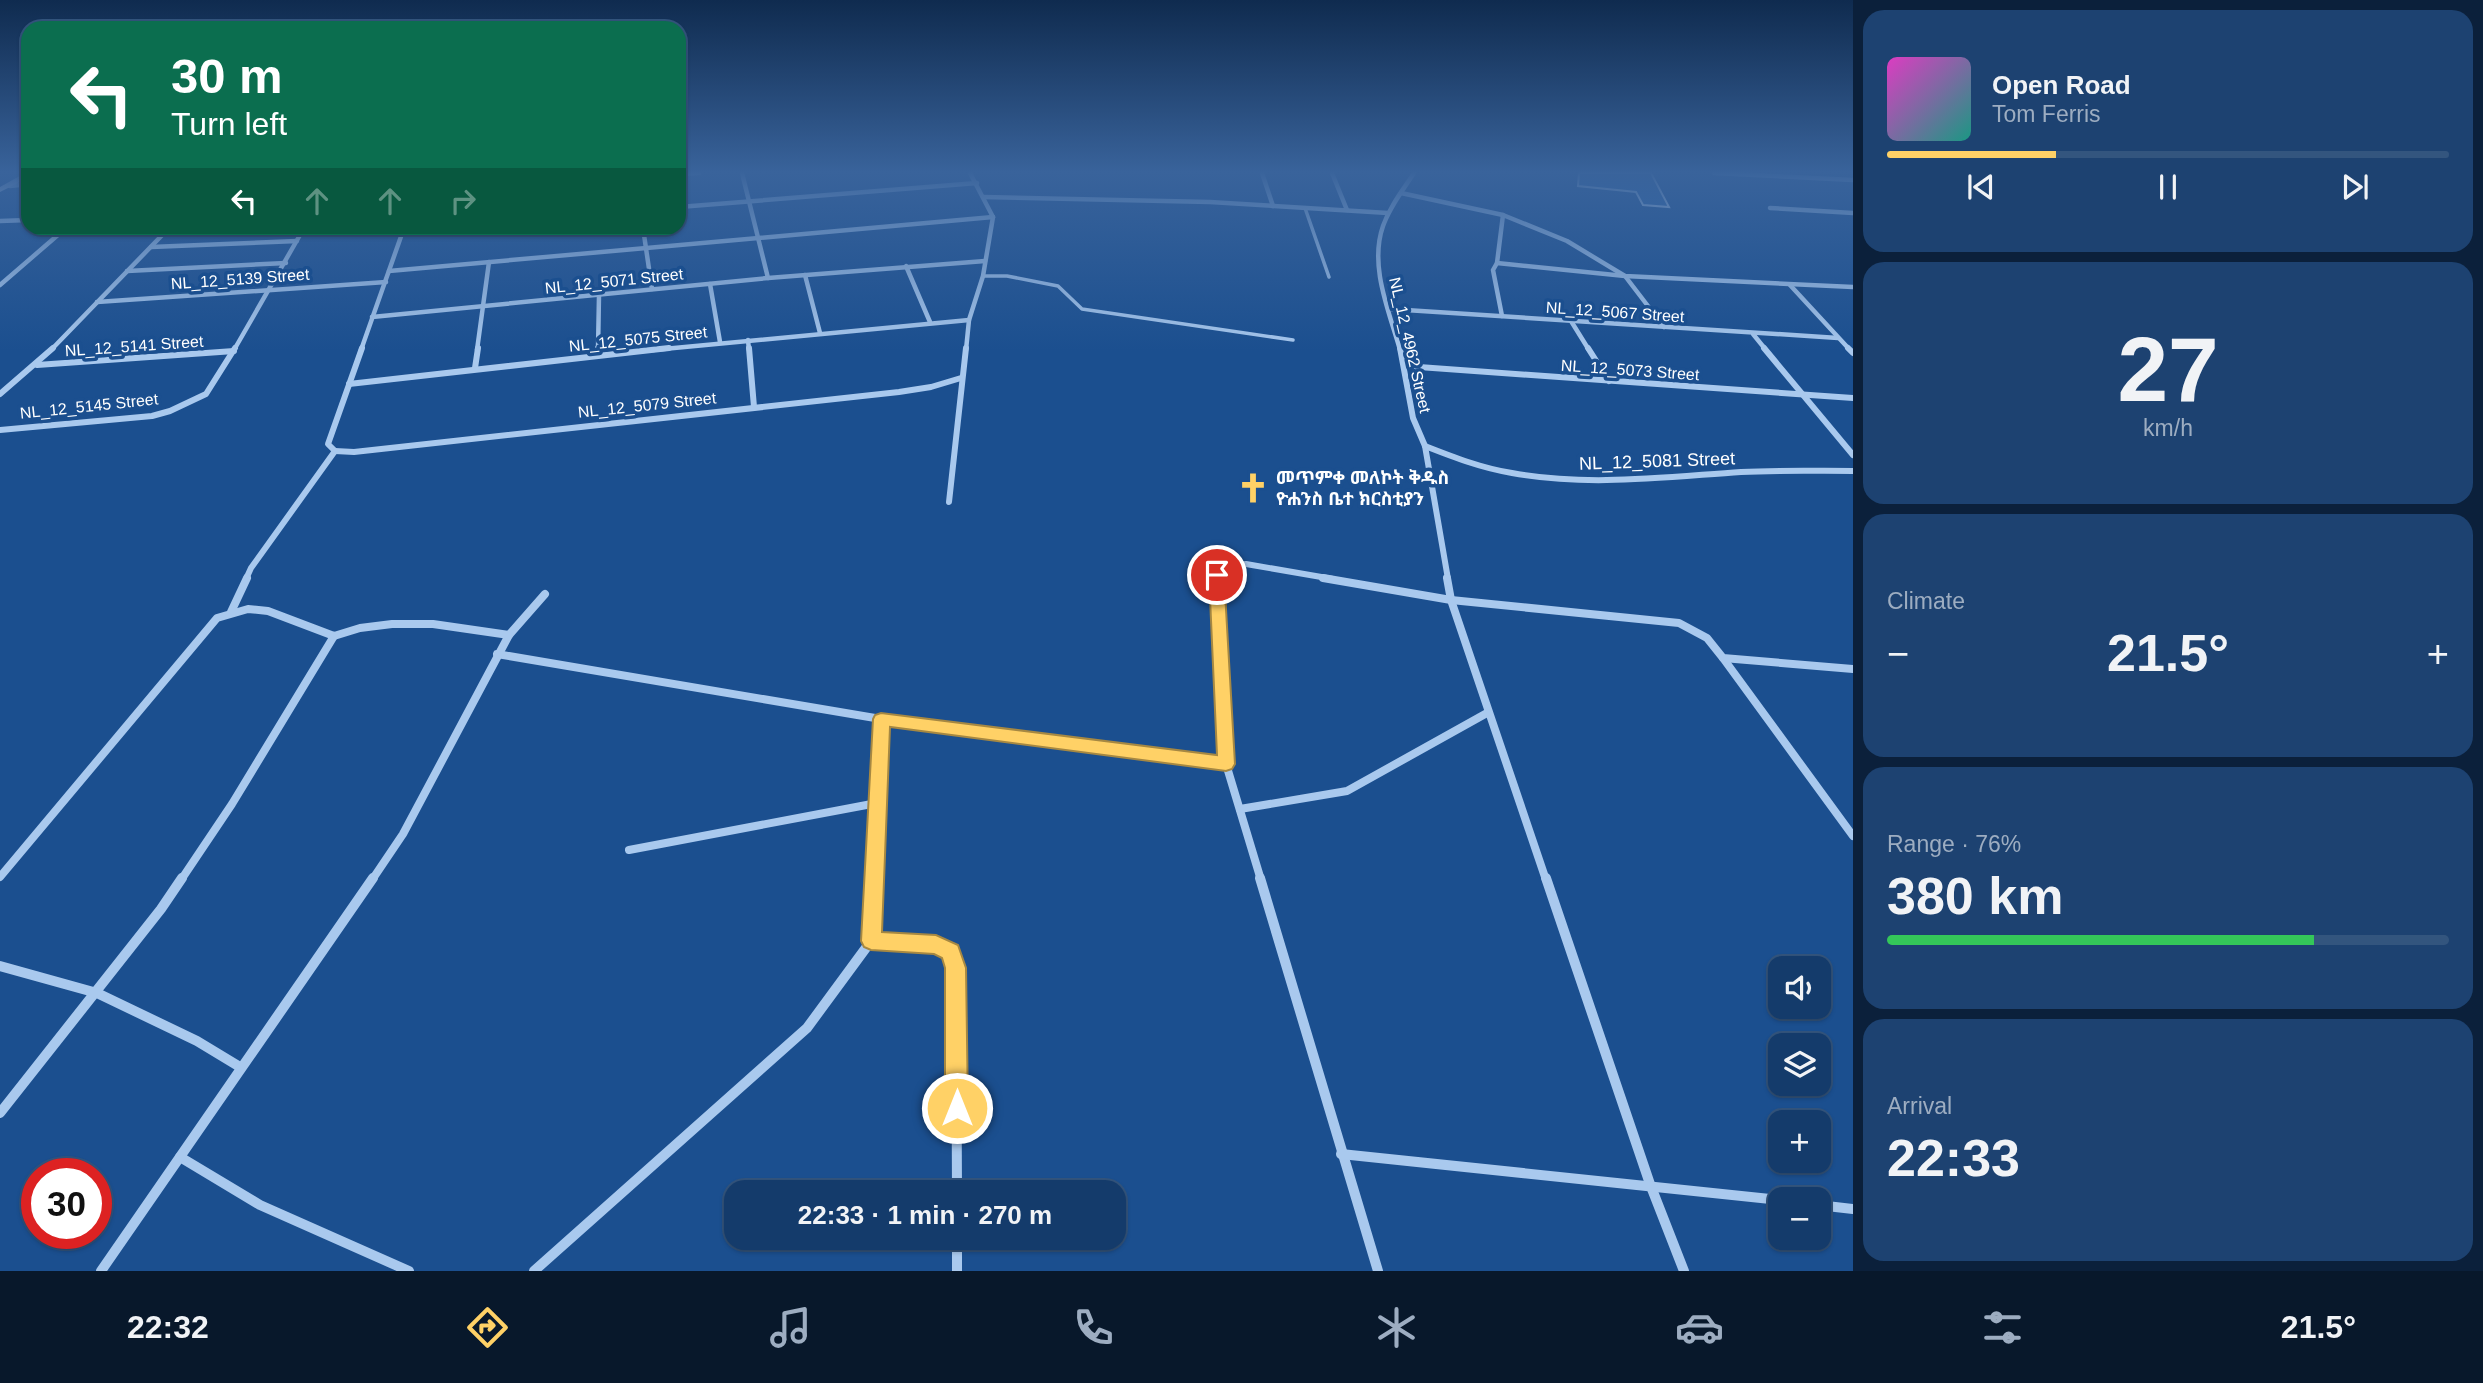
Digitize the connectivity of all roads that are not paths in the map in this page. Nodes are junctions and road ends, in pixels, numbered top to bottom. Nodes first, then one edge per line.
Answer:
1 (757, 232) edge
2 (813, 232) edge
3 (990, 232) edge
4 (1314, 232) edge
5 (1382, 232) edge
6 (1501, 232) edge
7 (1546, 232) edge
8 (58, 235) edge
9 (162, 235) edge
10 (300, 235) edge
11 (401, 235) edge
12 (644, 235) edge
13 (758, 237) junction
14 (297, 240) junction
15 (150, 247) junction
16 (647, 247) junction
17 (985, 261) junction
18 (489, 262) junction
19 (286, 263) junction
20 (1497, 263) junction
21 (906, 266) junction
22 (127, 271) junction
23 (389, 271) junction
24 (804, 275) junction
25 (983, 276) junction
26 (1625, 276) junction
27 (1329, 277) dead end
28 (768, 278) junction
29 (386, 282) junction
30 (710, 284) junction
31 (0, 285) edge
32 (1790, 285) junction
33 (1853, 287) edge
34 (271, 289) junction
35 (652, 289) junction
36 (599, 295) junction
37 (97, 302) junction
38 (484, 305) junction
39 (1390, 309) junction
40 (1502, 316) junction
41 (372, 317) junction
42 (970, 320) junction
43 (1571, 321) junction
44 (930, 322) junction
45 (1664, 327) junction
46 (820, 333) junction
47 (1753, 334) junction
48 (1838, 338) junction
49 (748, 340) junction
50 (1293, 340) dead end
51 (720, 342) junction
52 (234, 351) junction
53 (1853, 353) edge
54 (598, 355) junction
55 (36, 365) junction
56 (1405, 366) junction
57 (475, 368) junction
58 (961, 378) junction
59 (1609, 382) junction
60 (349, 384) junction
61 (1802, 393) junction
62 (0, 394) edge
63 (1853, 398) edge
64 (754, 407) junction
65 (0, 430) edge
66 (1425, 446) junction
67 (335, 451) junction
68 (1853, 454) edge
69 (1853, 471) edge
70 (949, 502) dead end
71 (545, 594) dead end
72 (1451, 600) junction
73 (231, 612) junction
74 (509, 635) junction
75 (334, 636) junction
76 (497, 654) junction
77 (1723, 658) junction
78 (1853, 668) edge
79 (1487, 713) junction
80 (881, 719) junction
81 (1226, 764) junction
82 (877, 803) junction
83 (1240, 809) junction
84 (1853, 836) edge
85 (629, 850) dead end
86 (0, 877) edge
87 (871, 941) junction
88 (0, 965) edge
89 (97, 993) junction
90 (240, 1067) junction
91 (0, 1113) edge
92 (1341, 1154) junction
93 (180, 1157) junction
94 (957, 1180) edge
95 (1650, 1184) junction
96 (1768, 1199) edge
97 (1831, 1206) edge
98 (1853, 1209) edge
99 (957, 1250) edge
100 (101, 1271) edge
101 (410, 1271) edge
102 (534, 1271) edge
103 (957, 1271) edge
104 (1378, 1271) edge
105 (1684, 1271) edge

1 - 13 street
2 - 13 street
3 - 17 street
4 - 27 lane
5 - 39 street, NL_12_4962 Street
6 - 20 street
7 - 26 street
8 - 31 street
9 - 15 street, NL_12_5145 Street
10 - 14 street
11 - 23 street
12 - 16 street
13 - 16 street
13 - 28 street
14 - 15 street
14 - 19 street
15 - 22 street, NL_12_5145 Street
16 - 18 street
16 - 35 street
17 - 21 street, NL_12_5071 Street
17 - 25 street
18 - 23 street
18 - 38 street
19 - 22 street
19 - 34 street
20 - 26 street
20 - 40 street
21 - 24 street, NL_12_5071 Street
21 - 44 street
22 - 37 street, NL_12_5145 Street
23 - 29 street
24 - 28 street, NL_12_5071 Street
24 - 46 street
25 - 42 street
25 - 50 lane
26 - 32 street
26 - 45 street
28 - 30 street, NL_12_5071 Street
29 - 34 street, NL_12_5139 Street
29 - 41 street
30 - 35 street, NL_12_5071 Street
30 - 51 street
32 - 33 street
32 - 48 street
34 - 37 street, NL_12_5139 Street
34 - 52 street
35 - 36 street, NL_12_5071 Street
36 - 38 street, NL_12_5071 Street
36 - 54 street
37 - 55 street, NL_12_5145 Street
38 - 41 street, NL_12_5071 Street
38 - 57 street
39 - 40 street, NL_12_5067 Street
39 - 56 street, NL_12_4962 Street
40 - 43 street, NL_12_5067 Street
41 - 60 street
42 - 44 street, NL_12_5075 Street
42 - 58 street
43 - 45 street, NL_12_5067 Street
43 - 59 street
44 - 46 street, NL_12_5075 Street
45 - 47 street, NL_12_5067 Street
46 - 49 street, NL_12_5075 Street
47 - 48 street, NL_12_5067 Street
47 - 61 street
48 - 53 street
49 - 51 street, NL_12_5075 Street
49 - 64 street
51 - 54 street, NL_12_5075 Street
52 - 55 street, NL_12_5141 Street
52 - 65 street, NL_12_5145 Street
54 - 57 street, NL_12_5075 Street
55 - 62 street, NL_12_5145 Street
56 - 59 street, NL_12_5073 Street
56 - 66 street, NL_12_4962 Street
57 - 60 street, NL_12_5075 Street
58 - 64 street, NL_12_5079 Street
58 - 70 street
59 - 61 street, NL_12_5073 Street
60 - 67 street
61 - 63 street, NL_12_5073 Street
61 - 68 street
64 - 67 street, NL_12_5079 Street
66 - 69 street, NL_12_5081 Street
66 - 72 street, NL_12_4962 Street
67 - 73 street
71 - 74 street
72 - 77 street
72 - 79 street, NL_12_4962 Street
72 - 81 street
73 - 75 street
73 - 86 street
74 - 75 street
74 - 76 street
75 - 89 street
76 - 80 street
76 - 90 street
77 - 78 street
77 - 84 street
79 - 83 street
79 - 95 street, NL_12_4962 Street
80 - 81 street
80 - 82 street
81 - 83 street
82 - 85 street
82 - 87 street
83 - 92 street
87 - 94 street
87 - 102 street
88 - 89 street
89 - 90 street
89 - 91 street
90 - 93 street
92 - 95 street
92 - 104 street
93 - 100 street
93 - 101 street
95 - 96 street
95 - 105 street, NL_12_4962 Street
97 - 98 street
99 - 103 street

